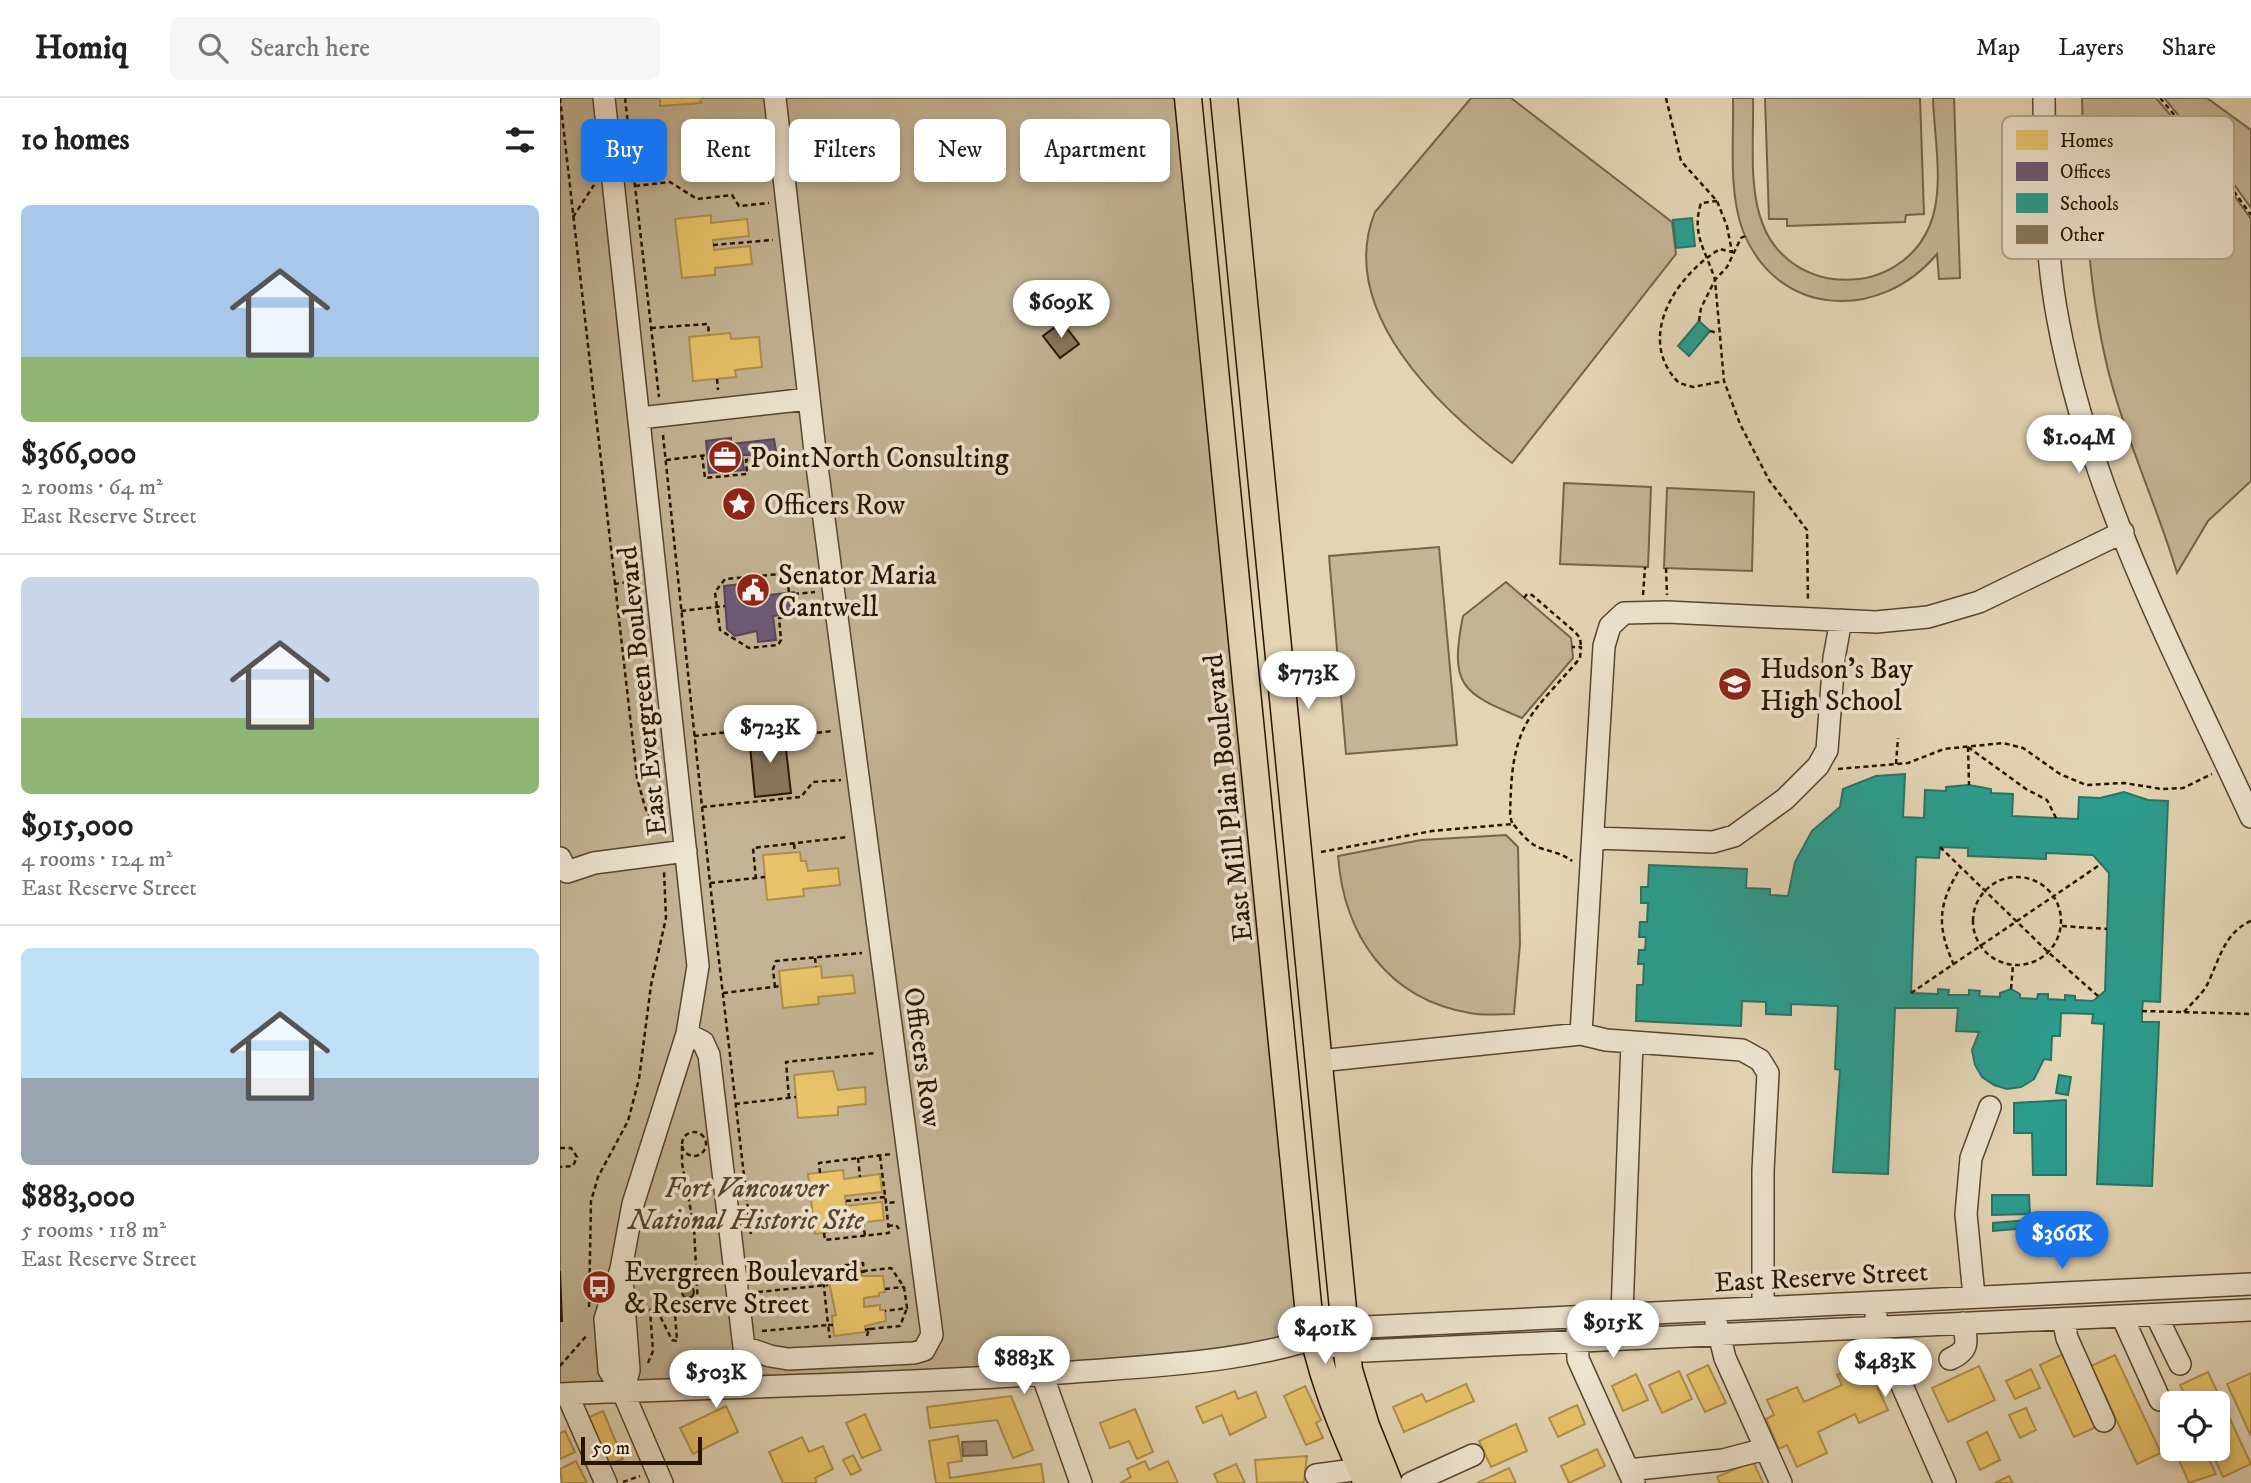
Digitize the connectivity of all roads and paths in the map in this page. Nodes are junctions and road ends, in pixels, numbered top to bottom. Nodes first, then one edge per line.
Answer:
1 (560, 98) edge
2 (604, 98) edge
3 (625, 98) edge
4 (775, 98) edge
5 (1188, 98) edge
6 (1224, 98) edge
7 (1666, 98) edge
8 (2044, 98) edge
9 (2160, 98) edge
10 (2045, 116) edge
11 (2175, 116) edge
12 (596, 182) edge
13 (635, 186) junction
14 (2234, 191) edge
15 (787, 201) junction
16 (1717, 201) junction
17 (2251, 215) edge
18 (573, 217) junction
19 (1745, 236) dead end
20 (790, 238) junction
21 (713, 246) dead end
22 (1732, 252) junction
23 (1708, 257) junction
24 (2049, 259) edge
25 (1715, 280) junction
26 (1699, 321) dead end
27 (651, 328) junction
28 (1710, 331) dead end
29 (1718, 333) junction
30 (709, 335) dead end
31 (717, 379) dead end
32 (1724, 381) junction
33 (718, 390) dead end
34 (808, 398) junction
35 (650, 417) junction
36 (815, 451) junction
37 (666, 460) junction
38 (2123, 532) junction
39 (1645, 567) dead end
40 (1666, 568) dead end
41 (789, 592) dead end
42 (1524, 597) dead end
43 (725, 606) dead end
44 (718, 607) junction
45 (681, 611) junction
46 (836, 612) junction
47 (1639, 612) junction
48 (1667, 612) junction
49 (1807, 619) junction
50 (1842, 621) junction
51 (1572, 647) dead end
52 (1581, 647) junction
53 (768, 727) junction
54 (852, 729) junction
55 (769, 734) dead end
56 (694, 736) junction
57 (1898, 738) dead end
58 (1968, 747) junction
59 (1896, 764) junction
60 (1818, 766) junction
61 (2228, 767) junction
62 (858, 778) junction
63 (1969, 785) dead end
64 (773, 795) dead end
65 (774, 800) junction
66 (702, 807) junction
67 (2251, 817) edge
68 (2056, 818) dead end
69 (1513, 824) junction
70 (866, 835) junction
71 (1594, 838) junction
72 (794, 844) junction
73 (1940, 847) dead end
74 (686, 851) junction
75 (795, 852) dead end
76 (1321, 852) dead end
77 (663, 854) junction
78 (560, 858) edge
79 (2101, 864) dead end
80 (1961, 867) junction
81 (1592, 873) junction
82 (765, 877) dead end
83 (756, 878) junction
84 (710, 883) junction
85 (1985, 890) junction
86 (2054, 895) junction
87 (2251, 920) edge
88 (2017, 921) junction
89 (2061, 926) junction
90 (2107, 929) dead end
91 (1980, 947) junction
92 (881, 951) junction
93 (2048, 952) junction
94 (815, 958) junction
95 (1954, 965) junction
96 (2013, 965) junction
97 (816, 967) dead end
98 (781, 986) dead end
99 (775, 987) junction
100 (2011, 989) dead end
101 (723, 993) junction
102 (1911, 993) dead end
103 (2098, 996) dead end
104 (2142, 1011) dead end
105 (2184, 1012) junction
106 (2251, 1014) edge
107 (687, 1034) junction
108 (1581, 1034) junction
109 (1632, 1042) junction
110 (894, 1051) junction
111 (1319, 1061) junction
112 (796, 1097) dead end
113 (789, 1098) junction
114 (736, 1104) junction
115 (1990, 1107) dead end
116 (682, 1146) junction
117 (560, 1148) edge
118 (908, 1153) junction
119 (880, 1156) junction
120 (858, 1158) junction
121 (560, 1167) edge
122 (820, 1173) dead end
123 (860, 1177) dead end
124 (810, 1189) dead end
125 (746, 1195) junction
126 (885, 1197) junction
127 (914, 1200) junction
128 (846, 1201) dead end
129 (886, 1203) junction
130 (813, 1218) dead end
131 (863, 1222) dead end
132 (750, 1225) junction
133 (824, 1233) dead end
134 (865, 1236) junction
135 (751, 1238) dead end
136 (2251, 1284) edge
137 (826, 1286) junction
138 (904, 1287) junction
139 (885, 1289) dead end
140 (758, 1292) dead end
141 (1974, 1296) junction
142 (1876, 1303) junction
143 (698, 1308) junction
144 (705, 1308) dead end
145 (907, 1308) junction
146 (1763, 1308) junction
147 (1715, 1309) junction
148 (2251, 1310) edge
149 (885, 1311) dead end
150 (1622, 1313) junction
151 (2156, 1315) junction
152 (589, 1316) dead end
153 (1576, 1316) junction
154 (2122, 1316) junction
155 (2063, 1319) junction
156 (1963, 1323) junction
157 (831, 1325) junction
158 (588, 1326) dead end
159 (1877, 1329) junction
160 (1717, 1335) junction
161 (856, 1337) dead end
162 (1346, 1339) junction
163 (830, 1340) dead end
164 (1313, 1341) junction
165 (1577, 1341) junction
166 (765, 1355) junction
167 (1951, 1359) dead end
168 (2180, 1364) dead end
169 (560, 1366) edge
170 (643, 1370) dead end
171 (1042, 1374) junction
172 (623, 1392) junction
173 (563, 1394) edge
174 (2160, 1400) dead end
175 (2104, 1421) dead end
176 (1765, 1449) junction
177 (1473, 1455) dead end
178 (1316, 1475) dead end
179 (1364, 1476) edge
180 (1631, 1476) edge
181 (653, 1477) edge
182 (606, 1483) edge
183 (621, 1483) edge
184 (1081, 1483) edge
185 (1390, 1483) edge
186 (1411, 1483) edge
187 (1782, 1483) edge
188 (1945, 1483) edge

1 - 18 path
2 - 35 street, East Evergreen Boulevard
3 - 13 path
4 - 15 street, Officers Row
5 - 164 main road, East Mill Plain Boulevard
6 - 111 main road
7 - 16 path
8 - 10 street
9 - 11 path
12 - 18 path
13 - 15 path
13 - 27 path
14 - 17 path
15 - 20 street, Officers Row
16 - 22 path
16 - 23 path
18 - 77 path
19 - 22 path
20 - 21 path
20 - 34 street, Officers Row
22 - 23 path
22 - 25 path
23 - 25 path
23 - 32 path
24 - 38 street
25 - 26 path
25 - 29 path
27 - 30 path
27 - 35 path
28 - 29 path
29 - 32 path
31 - 33 path
32 - 49 path
34 - 35 street
34 - 36 street, Officers Row
35 - 37 path
35 - 74 street, East Evergreen Boulevard
36 - 37 path
36 - 46 street, Officers Row
37 - 45 path
38 - 50 street
38 - 61 street
39 - 47 path
40 - 48 path
41 - 44 path
42 - 52 path
43 - 44 path
44 - 45 path
44 - 46 path
45 - 56 path
46 - 54 street, Officers Row
47 - 48 street
47 - 71 street
48 - 49 street
49 - 50 street
50 - 60 street
51 - 52 path
52 - 69 path
53 - 54 path
53 - 55 path
53 - 56 path
54 - 62 street, Officers Row
56 - 66 path
57 - 59 path
58 - 59 path
58 - 61 path
58 - 63 path
58 - 68 path
59 - 60 path
60 - 71 street
61 - 67 street
62 - 65 path
62 - 70 street, Officers Row
64 - 65 path
65 - 66 path
66 - 84 path
69 - 76 path
69 - 81 path
70 - 72 path
70 - 92 street, Officers Row
71 - 81 street
72 - 75 path
72 - 83 path
73 - 80 path
74 - 77 street
74 - 107 street, East Evergreen Boulevard
77 - 78 street
77 - 152 path
79 - 86 path
80 - 85 path
80 - 95 path
81 - 108 street
82 - 83 path
83 - 84 path
84 - 101 path
85 - 86 path
85 - 88 path
85 - 91 path
86 - 88 path
86 - 89 path
87 - 105 path
88 - 91 path
88 - 93 path
89 - 90 path
89 - 93 path
91 - 95 path
91 - 96 path
92 - 94 path
92 - 110 street, Officers Row
93 - 96 path
93 - 103 path
94 - 97 path
94 - 99 path
95 - 102 path
96 - 100 path
98 - 99 path
99 - 101 path
101 - 114 path
104 - 105 path
105 - 106 path
107 - 166 street, Officers Row
107 - 172 street, East Evergreen Boulevard
108 - 109 street
108 - 111 street
109 - 146 street
109 - 150 street
110 - 113 path
110 - 118 street, Officers Row
111 - 162 main road
112 - 113 path
113 - 114 path
114 - 125 path
115 - 141 street
116 - 116 path
116 - 143 path
117 - 121 path
118 - 119 path
118 - 127 street, Officers Row
119 - 120 path
119 - 126 path
120 - 122 path
120 - 123 path
124 - 125 path
125 - 132 path
126 - 128 path
126 - 129 path
127 - 129 path
127 - 166 street, Officers Row
129 - 134 path
130 - 132 path
131 - 134 path
132 - 135 path
133 - 134 path
136 - 141 street, East Reserve Street
137 - 138 path
137 - 140 path
137 - 157 path
138 - 139 path
138 - 145 path
141 - 142 street, East Reserve Street
142 - 146 street, East Reserve Street
142 - 159 street
143 - 144 path
143 - 170 path
145 - 149 path
145 - 161 path
146 - 147 street, East Reserve Street
147 - 150 street, East Reserve Street
147 - 160 street
148 - 151 street, East Reserve Street
150 - 153 street, East Reserve Street
151 - 154 street, East Reserve Street
151 - 168 street
153 - 162 street, East Reserve Street
153 - 165 street
154 - 155 street, East Reserve Street
154 - 174 street
155 - 156 street, East Reserve Street
155 - 175 street
156 - 159 street, East Reserve Street
156 - 167 street
157 - 163 path
157 - 166 path
158 - 169 path
159 - 160 street, East Reserve Street
159 - 188 street
160 - 165 street, East Reserve Street
160 - 176 street
162 - 164 street, East Reserve Street
162 - 165 street, East Reserve Street
162 - 185 main road
164 - 171 street, East Reserve Street
164 - 179 main road, East Mill Plain Boulevard
165 - 180 street
171 - 172 street, East Reserve Street
171 - 184 street
172 - 173 street, East Reserve Street
172 - 181 street, East Evergreen Boulevard
173 - 182 street
176 - 180 street
176 - 187 street
177 - 186 street
178 - 179 street
181 - 183 path

